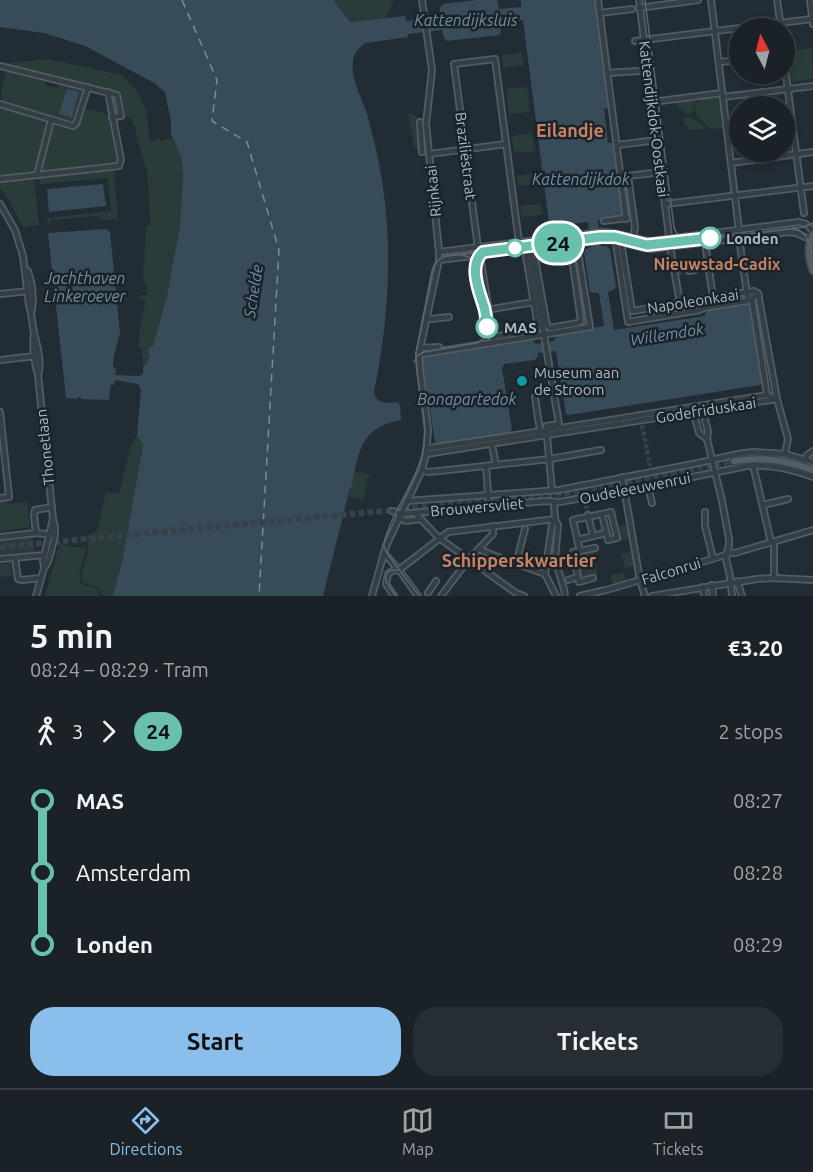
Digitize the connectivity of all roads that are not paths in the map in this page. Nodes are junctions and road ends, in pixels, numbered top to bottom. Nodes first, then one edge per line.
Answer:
1 (422, 0) edge
2 (598, 0) edge
3 (639, 0) edge
4 (698, 0) edge
5 (711, 0) edge
6 (777, 0) edge
7 (810, 0) edge
8 (639, 8) junction
9 (632, 9) dead end
10 (600, 13) junction
11 (779, 18) edge
12 (812, 19) edge
13 (795, 23) edge
14 (813, 24) edge
15 (729, 30) edge
16 (715, 31) junction
17 (644, 40) junction
18 (635, 41) dead end
19 (729, 62) edge
20 (719, 63) junction
21 (0, 66) edge
22 (639, 71) dead end
23 (608, 73) junction
24 (787, 84) edge
25 (813, 86) edge
26 (88, 87) junction
27 (788, 89) junction
28 (108, 93) junction
29 (723, 95) junction
30 (660, 101) dead end
31 (0, 104) edge
32 (112, 117) junction
33 (51, 120) junction
34 (420, 122) dead end
35 (657, 140) junction
36 (506, 144) junction
37 (617, 146) junction
38 (465, 150) junction
39 (422, 152) dead end
40 (813, 152) edge
41 (429, 154) junction
42 (796, 154) junction
43 (731, 163) junction
44 (661, 172) junction
45 (36, 175) junction
46 (631, 175) junction
47 (621, 177) junction
48 (0, 179) edge
49 (813, 186) edge
50 (801, 187) junction
51 (735, 195) junction
52 (0, 204) edge
53 (665, 204) junction
54 (804, 213) dead end
55 (630, 218) junction
56 (604, 221) dead end
57 (739, 230) junction
58 (811, 234) edge
59 (633, 238) junction
60 (669, 239) junction
61 (740, 239) junction
62 (534, 241) junction
63 (705, 242) junction
64 (519, 243) junction
65 (616, 243) dead end
66 (623, 243) junction
67 (570, 244) junction
68 (577, 246) dead end
69 (670, 247) junction
70 (478, 248) junction
71 (527, 250) junction
72 (439, 252) junction
73 (480, 255) junction
74 (439, 260) junction
75 (695, 270) tunnel mouth
76 (688, 271) tunnel mouth
77 (813, 271) edge
78 (30, 291) junction
79 (747, 292) junction
80 (0, 294) edge
81 (759, 296) junction
82 (712, 298) junction
83 (750, 300) junction
84 (534, 302) junction
85 (680, 303) junction
86 (492, 309) dead end
87 (449, 317) dead end
88 (426, 318) junction
89 (544, 335) junction
90 (493, 340) junction
91 (439, 347) dead end
92 (421, 351) junction
93 (36, 356) junction
94 (0, 360) edge
95 (767, 395) junction
96 (535, 397) dead end
97 (777, 399) junction
98 (702, 408) junction
99 (693, 410) junction
100 (0, 412) edge
101 (540, 431) junction
102 (548, 433) junction
103 (707, 439) junction
104 (492, 445) junction
105 (430, 448) dead end
106 (601, 450) dead end
107 (813, 451) edge
108 (426, 454) junction
109 (785, 454) junction
110 (550, 459) junction
111 (712, 459) junction
112 (806, 459) junction
113 (734, 461) tunnel mouth
114 (813, 462) edge
115 (496, 465) junction
116 (753, 465) junction
117 (486, 466) junction
118 (422, 471) junction
119 (715, 473) junction
120 (812, 474) edge
121 (622, 477) junction
122 (813, 483) edge
123 (648, 486) junction
124 (552, 490) junction
125 (624, 491) junction
126 (488, 494) junction
127 (0, 498) edge
128 (788, 499) dead end
129 (407, 501) junction
130 (554, 502) junction
131 (652, 503) dead end
132 (763, 505) junction
133 (489, 506) junction
134 (52, 507) junction
135 (392, 511) dead end
136 (705, 512) dead end
137 (415, 513) junction
138 (602, 514) junction
139 (399, 516) junction
140 (589, 516) junction
141 (421, 519) junction
142 (555, 519) junction
143 (525, 525) junction
144 (493, 526) junction
145 (813, 530) edge
146 (36, 533) junction
147 (606, 533) junction
148 (52, 534) junction
149 (593, 536) junction
150 (0, 537) edge
151 (439, 538) junction
152 (577, 540) junction
153 (772, 542) junction
154 (595, 548) dead end
155 (479, 549) junction
156 (580, 551) junction
157 (384, 553) junction
158 (727, 554) junction
159 (47, 556) junction
160 (15, 558) junction
161 (713, 558) junction
162 (0, 559) edge
163 (469, 559) junction
164 (516, 564) junction
165 (399, 570) junction
166 (545, 574) junction
167 (578, 577) junction
168 (41, 578) junction
169 (593, 578) dead end
170 (774, 578) junction
171 (565, 580) junction
172 (640, 580) junction
173 (813, 580) edge
174 (436, 581) dead end
175 (737, 581) junction
176 (731, 582) junction
177 (712, 585) junction
178 (703, 587) junction
179 (513, 591) junction
180 (428, 593) dead end
181 (676, 594) edge
182 (36, 596) edge
183 (372, 596) edge
184 (394, 596) edge
185 (418, 596) edge
186 (441, 596) edge
187 (509, 596) edge
188 (524, 596) edge
189 (556, 596) edge
190 (565, 596) edge
191 (580, 596) edge
192 (645, 596) edge
193 (652, 596) edge
194 (704, 596) edge
195 (713, 596) edge
196 (732, 596) edge
197 (742, 596) edge

1 - 41 street, Rijnkaai
2 - 10 street
3 - 8 street, Kattendijkdok-Oostkaai
4 - 8 street
5 - 16 street
6 - 11 street
7 - 12 street
8 - 17 street, Kattendijkdok-Oostkaai
9 - 10 street
10 - 23 street
12 - 13 street
12 - 14 street
15 - 16 street
16 - 17 street
16 - 20 street
17 - 18 street
17 - 35 street, Kattendijkdok-Oostkaai
19 - 20 street
20 - 29 street
21 - 26 street
22 - 23 street
23 - 37 street
24 - 27 street
25 - 27 street
26 - 28 street
26 - 33 street
27 - 29 street
27 - 42 street
28 - 32 street
28 - 32 street
29 - 30 street
29 - 43 street
31 - 33 street
32 - 45 street
33 - 45 street
34 - 39 street, Rijnkaai
35 - 37 street
35 - 44 street, Kattendijkdok-Oostkaai
36 - 38 street
36 - 38 street, Braziliëstraat
36 - 64 street
37 - 47 street
38 - 41 street
38 - 70 street, Braziliëstraat
40 - 42 street
41 - 72 street, Rijnkaai
42 - 43 street
42 - 50 street
43 - 51 street
44 - 46 street
44 - 53 street, Kattendijkdok-Oostkaai
45 - 48 street
46 - 47 street
46 - 55 street
47 - 55 street
49 - 50 street
50 - 51 street
50 - 54 street
51 - 53 street
51 - 57 street
52 - 78 street, Thonetlaan
53 - 60 street, Kattendijkdok-Oostkaai
55 - 56 street
55 - 59 street
57 - 58 street
57 - 60 street
58 - 61 street
58 - 77 main road
59 - 60 street
59 - 62 street
60 - 69 street, Kattendijkdok-Oostkaai
61 - 63 street
61 - 79 street
62 - 64 street
62 - 71 street
63 - 69 street
63 - 82 street
64 - 70 street
64 - 71 street
65 - 83 street, Napoleonkaai
66 - 67 street
66 - 69 street
66 - 85 street, Napoleonkaai
67 - 71 street
67 - 71 street
68 - 89 street
69 - 85 street, Kattendijkdok-Oostkaai
70 - 72 street
71 - 73 street
71 - 84 street
71 - 89 street
72 - 74 street, Rijnkaai
73 - 74 street
73 - 90 street
74 - 88 street, Rijnkaai
75 - 76 street
78 - 80 street
78 - 93 street, Thonetlaan
79 - 81 street
79 - 82 street, Napoleonkaai
79 - 83 street, Napoleonkaai
81 - 83 street
81 - 97 street
82 - 85 street, Napoleonkaai
83 - 95 street
84 - 86 street
84 - 90 street
87 - 88 street
88 - 92 street, Rijnkaai
89 - 90 street
89 - 102 street
90 - 92 street
91 - 92 street
92 - 108 street, Rijnkaai
93 - 94 street
93 - 134 street, Thonetlaan
95 - 97 street, Godefriduskaai
95 - 98 street, Godefriduskaai
96 - 101 street
97 - 98 street, Godefriduskaai
97 - 109 street
98 - 99 street, Godefriduskaai
98 - 103 street
99 - 102 street, Godefriduskaai
99 - 102 street, Godefriduskaai
99 - 103 street
100 - 127 street
101 - 102 street
101 - 105 street
102 - 104 street
102 - 110 street
103 - 111 street
104 - 108 street
104 - 115 street
106 - 110 street
107 - 112 street
108 - 118 street, Rijnkaai
109 - 111 street, Oudeleeuwenrui
109 - 112 street, Oudeleeuwenrui
110 - 115 street
110 - 124 street
111 - 119 street
111 - 121 street, Oudeleeuwenrui
112 - 114 street, Oudeleeuwenrui
113 - 120 main road
115 - 117 street
116 - 119 street, Oudeleeuwenrui
116 - 120 street, Oudeleeuwenrui
116 - 132 street
117 - 118 street
117 - 126 street
118 - 129 street, Rijnkaai
119 - 123 street, Oudeleeuwenrui
119 - 158 street
120 - 122 street
121 - 124 street, Oudeleeuwenrui
121 - 125 street
123 - 125 street, Oudeleeuwenrui
123 - 131 street
124 - 126 street, Brouwersvliet
125 - 130 street, Oudeleeuwenrui
125 - 172 street
126 - 129 street, Brouwersvliet
126 - 133 street
128 - 132 street
129 - 139 street, Rijnkaai
130 - 133 street, Brouwersvliet
130 - 142 street
132 - 153 street
133 - 137 street, Brouwersvliet
134 - 146 street
134 - 148 street, Thonetlaan
135 - 139 street
136 - 161 street
137 - 139 street, Brouwersvliet
137 - 141 street
138 - 140 street
138 - 147 street
138 - 147 street
139 - 141 street
139 - 157 street, Rijnkaai
140 - 149 street
140 - 152 street
141 - 151 street
142 - 143 street
142 - 166 street
142 - 171 street
143 - 144 street
143 - 164 street
144 - 151 street
144 - 155 street
145 - 153 street, Falconrui
146 - 148 street
146 - 150 street
147 - 149 street
148 - 159 street, Thonetlaan
149 - 152 street
151 - 163 street
151 - 165 street
152 - 156 street
153 - 158 street, Falconrui
153 - 170 street
154 - 156 street
155 - 163 street
155 - 164 street
156 - 167 street
157 - 165 street
157 - 183 street, Rijnkaai
158 - 161 street, Falconrui
158 - 176 street
159 - 160 street
159 - 168 street, Thonetlaan
160 - 162 street
160 - 168 street
161 - 172 street, Falconrui
163 - 179 street
163 - 186 street
164 - 166 street
165 - 184 street
165 - 185 street
166 - 189 street
167 - 169 street
167 - 171 street
168 - 182 street, Thonetlaan
170 - 173 street
170 - 175 street
171 - 190 street
172 - 191 street, Falconrui
172 - 192 street
174 - 180 street
175 - 176 street
175 - 197 street
176 - 177 street
176 - 196 street
177 - 178 street
177 - 195 street
178 - 181 street
178 - 194 street
179 - 187 street
179 - 188 street
181 - 193 street

